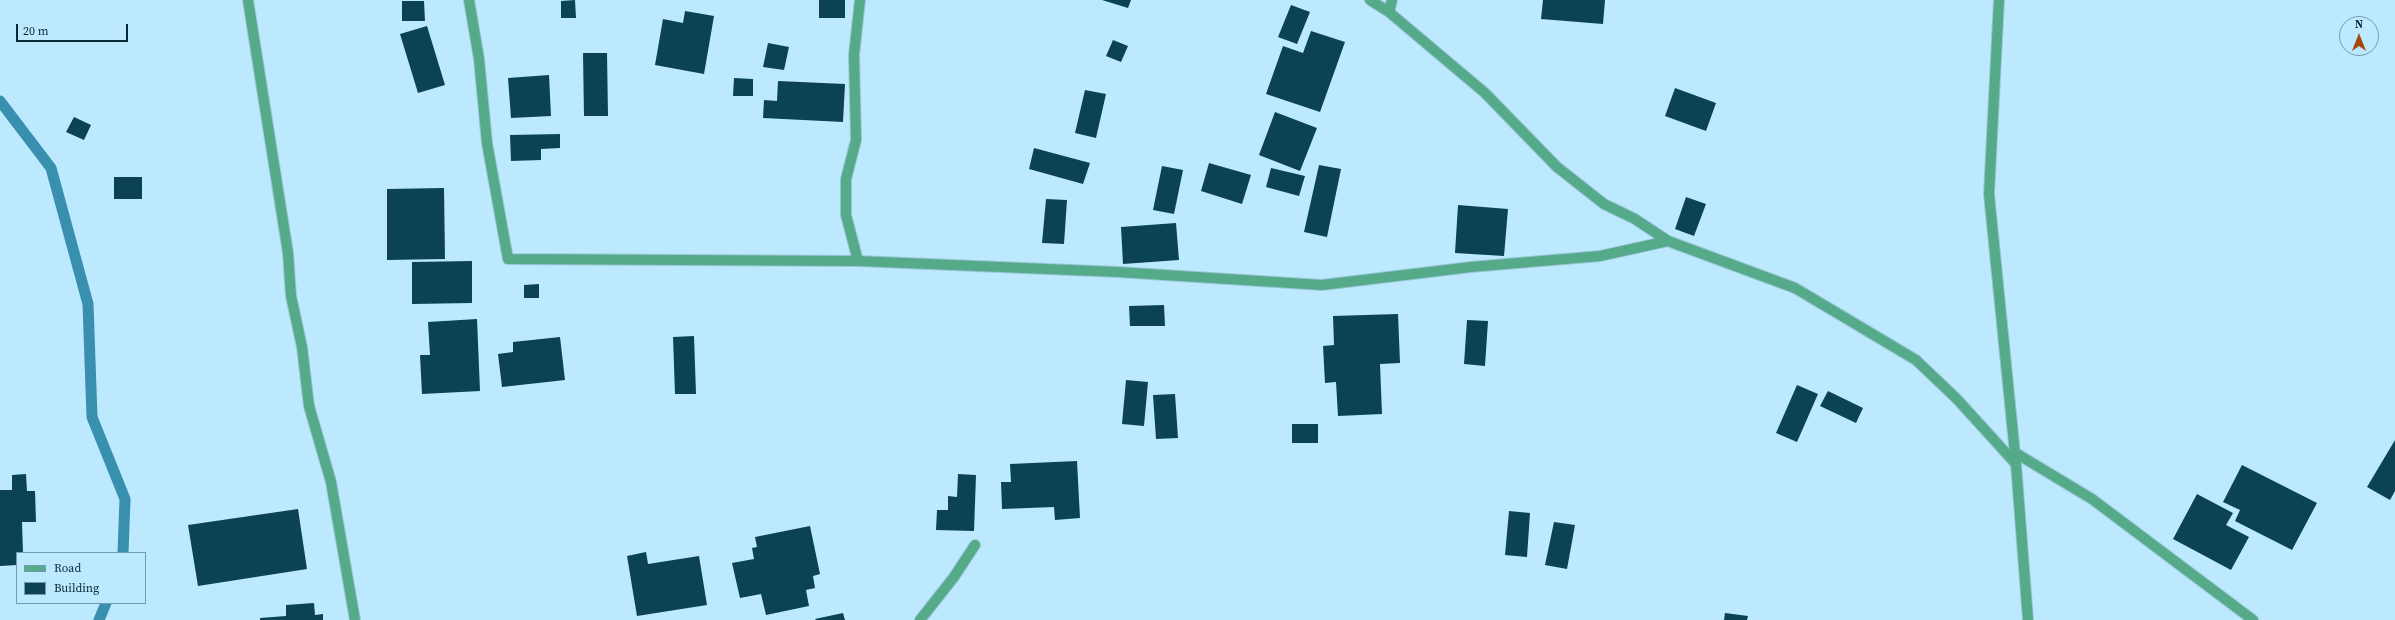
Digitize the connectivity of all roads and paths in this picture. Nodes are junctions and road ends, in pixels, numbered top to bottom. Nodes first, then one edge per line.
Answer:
1 (248, 0) edge
2 (470, 0) edge
3 (860, 0) edge
4 (1370, 0) edge
5 (1392, 0) edge
6 (1999, 0) edge
7 (1389, 12) junction
8 (1668, 241) junction
9 (858, 261) junction
10 (2014, 452) junction
11 (2016, 464) junction
12 (975, 545) dead end
13 (355, 620) edge
14 (920, 620) edge
15 (2028, 620) edge
16 (2253, 620) edge

1 - 13 street
2 - 9 street
3 - 9 street
4 - 7 street
5 - 7 street
6 - 10 street
7 - 8 street
8 - 9 street
8 - 11 street
10 - 11 street
10 - 16 street
11 - 15 street
12 - 14 street

